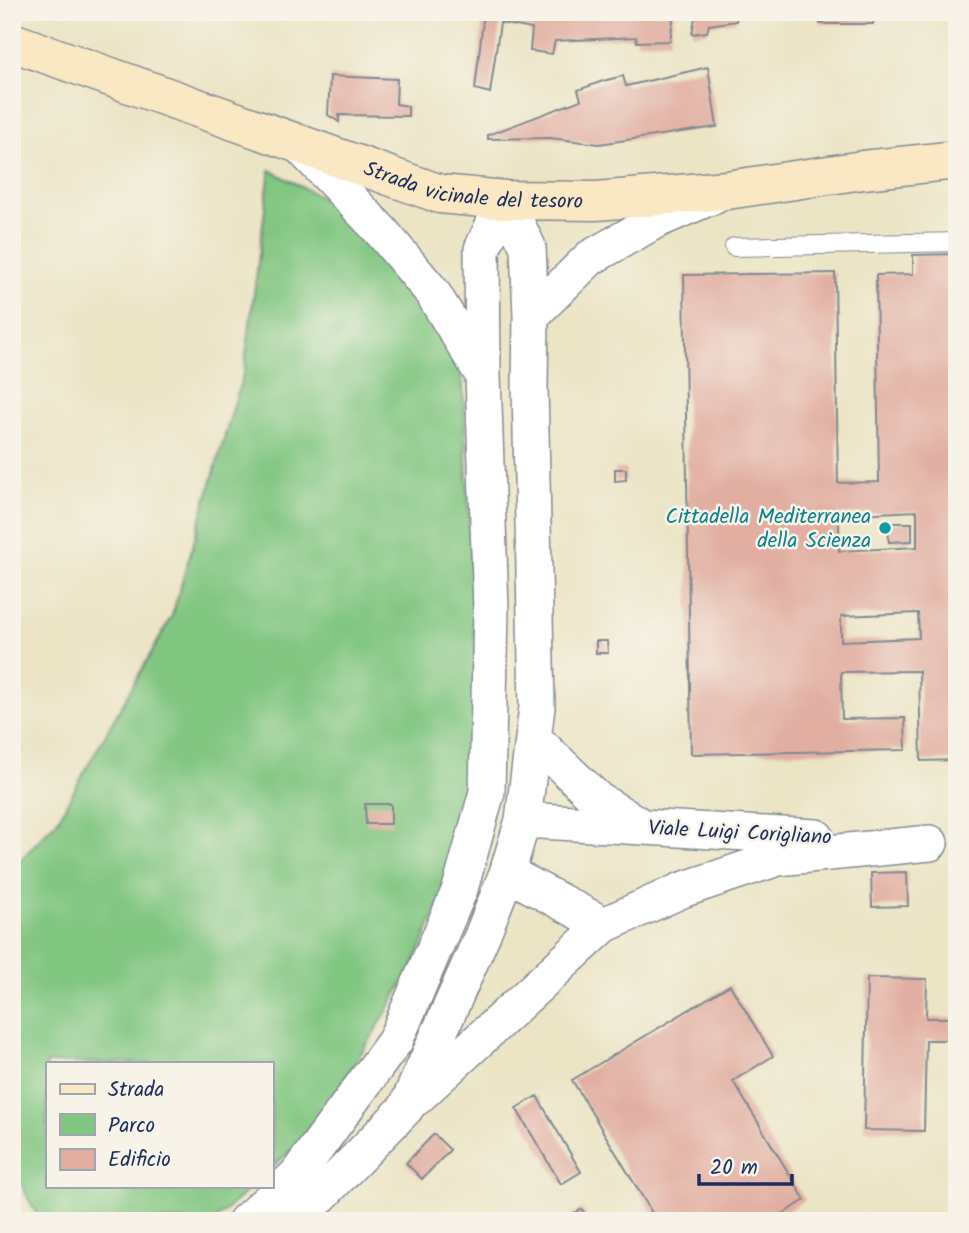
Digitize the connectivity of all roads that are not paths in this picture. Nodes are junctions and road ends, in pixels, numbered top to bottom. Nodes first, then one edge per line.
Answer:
1 (12, 42) edge
2 (296, 142) junction
3 (957, 160) edge
4 (727, 190) junction
5 (505, 200) junction
6 (957, 242) edge
7 (734, 247) dead end
8 (531, 316) junction
9 (483, 375) junction
10 (533, 738) junction
11 (523, 820) junction
12 (646, 827) junction
13 (944, 842) edge
14 (507, 873) junction
15 (604, 925) junction
16 (406, 1108) junction
17 (246, 1221) edge
18 (296, 1221) edge

1 - 2 main road, Strada vicinale del tesoro
2 - 5 main road, Strada vicinale del tesoro
2 - 9 street
3 - 4 main road, Strada vicinale del tesoro
4 - 5 main road, Strada vicinale del tesoro
4 - 8 street
5 - 8 street
5 - 9 street
6 - 7 lane
8 - 10 street
9 - 17 street
10 - 11 street
10 - 12 street
11 - 12 street, Viale Luigi Corigliano
11 - 14 street
12 - 13 street, Viale Luigi Corigliano
13 - 15 street
14 - 15 street
14 - 16 street
15 - 16 street
16 - 18 street

